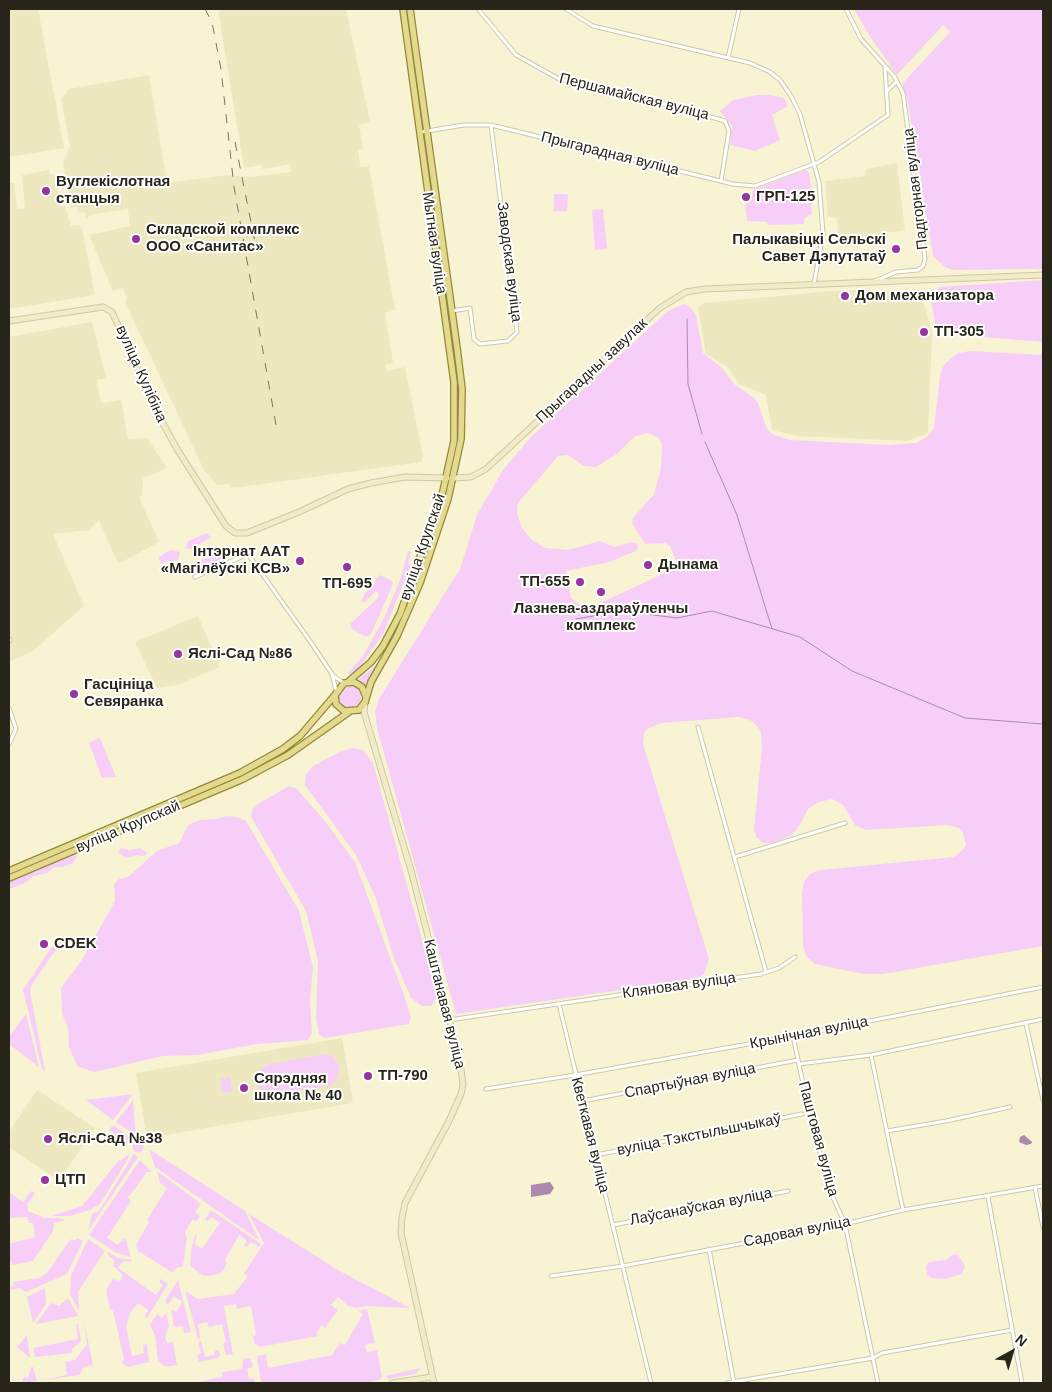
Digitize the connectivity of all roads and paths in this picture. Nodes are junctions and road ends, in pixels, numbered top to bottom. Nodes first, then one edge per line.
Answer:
1 (403, 9) edge
2 (410, 9) edge
3 (478, 9) edge
4 (566, 9) edge
5 (738, 9) edge
6 (846, 9) edge
7 (728, 58) junction
8 (885, 68) junction
9 (897, 80) junction
10 (886, 92) junction
11 (491, 125) junction
12 (424, 131) junction
13 (815, 164) junction
14 (721, 181) junction
15 (1043, 275) edge
16 (870, 283) junction
17 (814, 285) junction
18 (714, 289) joint
19 (452, 311) junction
20 (9, 320) edge
21 (447, 478) junction
22 (454, 478) junction
23 (226, 526) joint
24 (194, 577) dead end
25 (332, 674) junction
26 (346, 682) junction
27 (336, 692) junction
28 (365, 699) junction
29 (9, 708) edge
30 (352, 712) junction
31 (364, 712) junction
32 (698, 727) dead end
33 (9, 744) edge
34 (845, 823) dead end
35 (735, 857) junction
36 (9, 871) edge
37 (9, 878) edge
38 (795, 957) dead end
39 (766, 972) junction
40 (1043, 988) edge
41 (559, 1004) junction
42 (1043, 1019) edge
43 (449, 1020) junction
44 (1026, 1024) junction
45 (793, 1036) junction
46 (871, 1055) junction
47 (798, 1060) junction
48 (799, 1064) junction
49 (575, 1075) junction
50 (486, 1089) dead end
51 (1043, 1100) edge
52 (582, 1101) junction
53 (1010, 1107) dead end
54 (802, 1114) dead end
55 (887, 1131) junction
56 (596, 1155) junction
57 (1043, 1186) edge
58 (1035, 1188) junction
59 (788, 1191) dead end
60 (988, 1197) junction
61 (903, 1210) junction
62 (845, 1224) junction
63 (613, 1225) junction
64 (1043, 1227) edge
65 (709, 1249) junction
66 (623, 1266) junction
67 (551, 1276) dead end
68 (1012, 1330) junction
69 (873, 1358) junction
70 (432, 1377) junction
71 (392, 1383) edge
72 (434, 1383) edge
73 (651, 1383) edge
74 (727, 1383) edge
75 (734, 1383) edge
76 (878, 1383) edge
77 (1022, 1383) edge

1 - 12 main road, Мытная вуліца
2 - 12 main road, Мытная вуліца
3 - 14 street, Першамайская вуліца
4 - 7 street
5 - 7 street
6 - 8 street
7 - 13 street
8 - 9 street
8 - 10 street
9 - 10 street
9 - 16 street, Падгорная вуліца
10 - 13 street, Прыгарадная вуліца
11 - 12 street, Прыгарадная вуліца
11 - 14 street, Прыгарадная вуліца
11 - 19 street, Заводская вуліца
12 - 19 main road, Мытная вуліца
12 - 21 main road, Мытная вуліца
13 - 14 street, Прыгарадная вуліца
13 - 17 street
15 - 16 main road
16 - 17 main road, Падгорная вуліца
17 - 18 main road, Падгорная вуліца
18 - 22 main road, Прыгарадны завулак
19 - 22 main road, Мытная вуліца
20 - 23 main road, вуліца Кулібіна
21 - 22 main road
21 - 23 main road, вуліца Крупскай
21 - 26 main road, вуліца Крупскай
22 - 28 main road, вуліца Крупскай
24 - 25 street
25 - 26 street
25 - 27 street
26 - 27 main road
26 - 28 main road
27 - 30 main road
27 - 36 main road, вуліца Крупскай
28 - 30 main road
28 - 31 main road
29 - 33 street
30 - 31 main road
30 - 37 main road, вуліца Крупскай
31 - 43 main road, Каштанавая вуліца
32 - 35 street
34 - 35 street
35 - 39 street
38 - 39 street, Кляновая вуліца
39 - 41 street, Кляновая вуліца
40 - 45 street, Крынічная вуліца
41 - 43 street, Кляновая вуліца
41 - 49 street, Кветкавая вуліца
42 - 44 street
43 - 70 main road, Каштанавая вуліца
44 - 46 street, Паштовая вуліца
44 - 51 street
45 - 47 street, Паштовая вуліца
45 - 49 street, Крынічная вуліца
46 - 48 street, Паштовая вуліца
46 - 55 street
47 - 48 street, Паштовая вуліца
47 - 52 street, Спартыўная вуліца
48 - 62 street, Паштовая вуліца
49 - 50 street, Крынічная вуліца
49 - 52 street, Кветкавая вуліца
52 - 56 street, Кветкавая вуліца
53 - 55 street
54 - 56 street, вуліца Тэкстыльшчыкаў
55 - 61 street
56 - 63 street, Кветкавая вуліца
57 - 58 street, Садовая вуліца
58 - 60 street, Садовая вуліца
58 - 64 street
59 - 63 street, Лаўсанаўская вуліца
60 - 61 street, Садовая вуліца
60 - 68 street
61 - 62 street, Садовая вуліца
62 - 65 street, Садовая вуліца
62 - 69 street, Паштовая вуліца
63 - 66 street, Кветкавая вуліца
65 - 66 street, Садовая вуліца
65 - 75 street
66 - 67 street, Садовая вуліца
66 - 73 street, Кветкавая вуліца
68 - 69 street
68 - 77 street
69 - 75 street
69 - 76 street, Паштовая вуліца
70 - 71 main road
70 - 72 main road, Каштанавая вуліца
74 - 75 street

